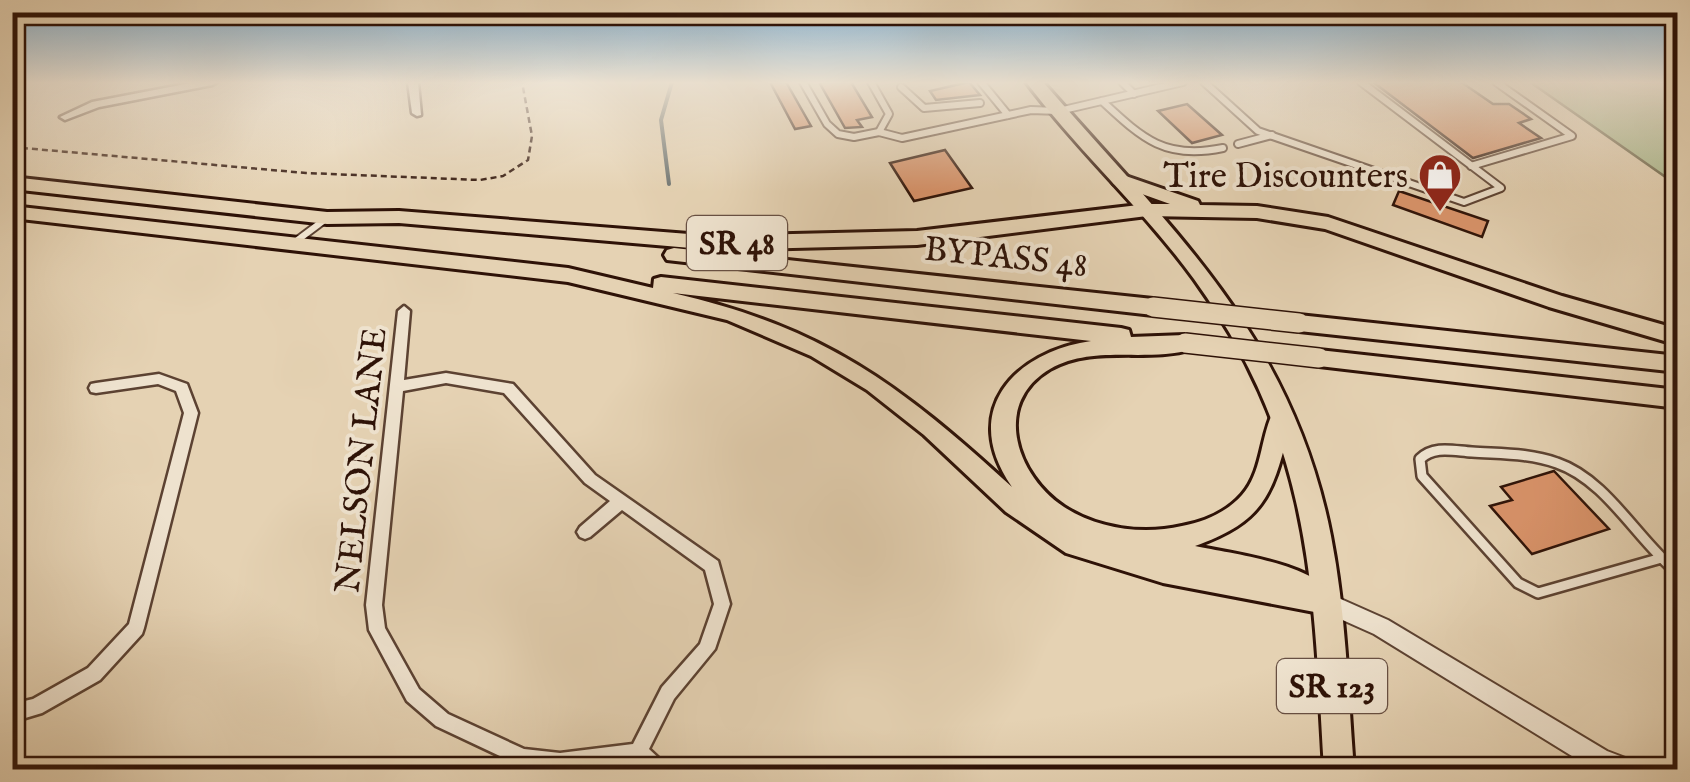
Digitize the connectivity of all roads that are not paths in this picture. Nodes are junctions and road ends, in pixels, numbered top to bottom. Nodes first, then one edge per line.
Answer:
1 (824, 118) edge
2 (886, 118) edge
3 (992, 118) edge
4 (1066, 118) edge
5 (1121, 118) edge
6 (1244, 118) edge
7 (1410, 118) edge
8 (1547, 118) edge
9 (879, 132) junction
10 (1272, 136) junction
11 (1238, 144) dead end
12 (1222, 148) dead end
13 (1472, 166) junction
14 (1120, 180) junction
15 (12, 184) edge
16 (1204, 209) junction
17 (1148, 210) junction
18 (12, 212) edge
19 (327, 218) junction
20 (292, 244) junction
21 (568, 275) junction
22 (404, 311) dead end
23 (1678, 337) edge
24 (1184, 343) junction
25 (1678, 364) edge
26 (397, 387) junction
27 (96, 388) dead end
28 (1678, 399) edge
29 (1282, 416) junction
30 (620, 502) junction
31 (585, 532) dead end
32 (1123, 540) junction
33 (1658, 559) junction
34 (1678, 573) edge
35 (1325, 602) junction
36 (12, 714) edge
37 (638, 752) junction
38 (1604, 765) edge
39 (659, 770) edge
40 (1339, 770) edge
41 (1628, 770) edge

1 - 9 lane
2 - 9 lane
3 - 9 lane
4 - 14 main road
5 - 12 lane
6 - 10 lane
7 - 13 lane
8 - 13 lane
10 - 11 lane
10 - 13 lane
14 - 16 main road
14 - 17 main road
15 - 19 main road, SR 48
16 - 17 main road
16 - 23 main road
17 - 19 main road, SR 48
17 - 29 main road
18 - 20 main road, SR 48
19 - 20 lane
19 - 25 main road, BYPASS 48, bridge
20 - 21 main road, SR 48
21 - 24 main road, BYPASS 48
21 - 35 main road, SR 48
22 - 26 street, NELSON LANE
24 - 28 main road, BYPASS 48, bridge
24 - 32 main road
26 - 30 street
26 - 37 street, NELSON LANE
27 - 36 street
29 - 32 main road
29 - 35 main road
30 - 31 street
30 - 37 street
32 - 35 main road
33 - 33 lane
33 - 34 lane
35 - 38 street
35 - 40 main road, SR 123
37 - 39 street
38 - 41 street

